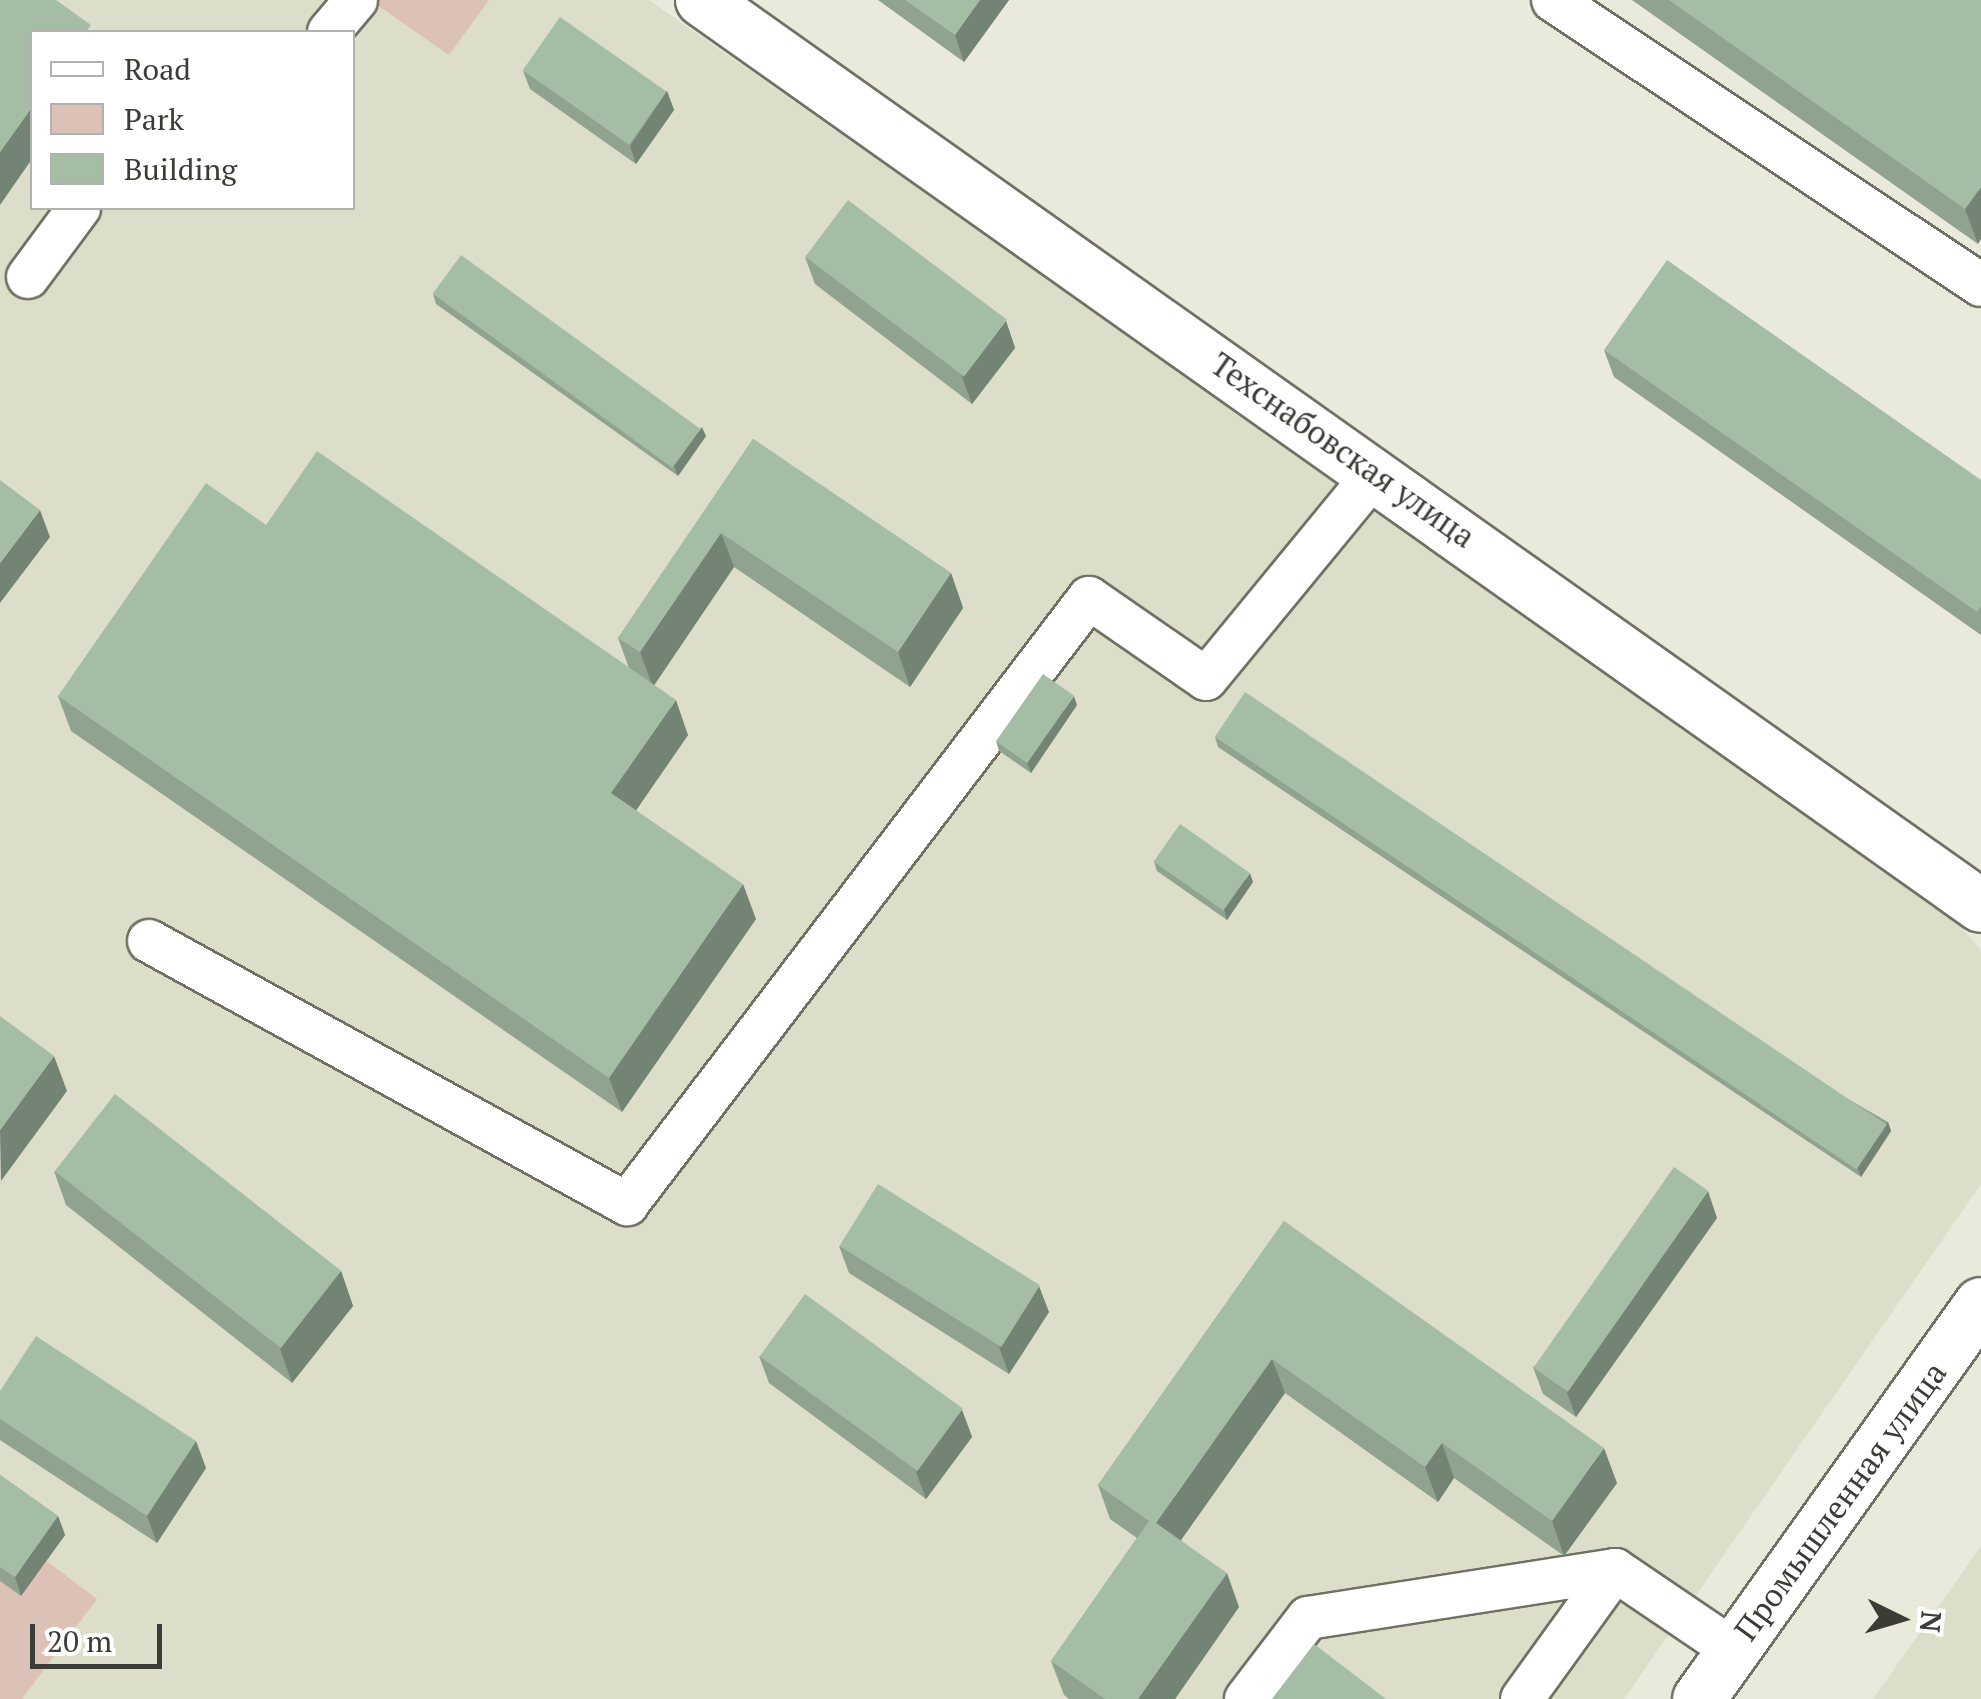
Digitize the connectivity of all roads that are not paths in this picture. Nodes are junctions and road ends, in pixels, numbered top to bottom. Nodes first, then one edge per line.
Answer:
1 (356, 0) edge
2 (1552, 0) edge
3 (709, 2) edge
4 (331, 30) edge
5 (78, 210) edge
6 (28, 277) dead end
7 (1981, 285) edge
8 (1376, 472) junction
9 (1981, 906) edge
10 (149, 941) dead end
11 (1981, 1304) edge
12 (1615, 1570) junction
13 (1734, 1650) junction
14 (1246, 1699) edge
15 (1522, 1699) edge
16 (1699, 1699) edge

1 - 4 lane
2 - 7 lane
3 - 8 main road, Техснабовская улица
5 - 6 lane
8 - 9 main road, Техснабовская улица
8 - 10 lane
11 - 13 main road, Промышленная улица
12 - 13 lane
12 - 14 lane
12 - 15 lane
13 - 16 main road, Промышленная улица

